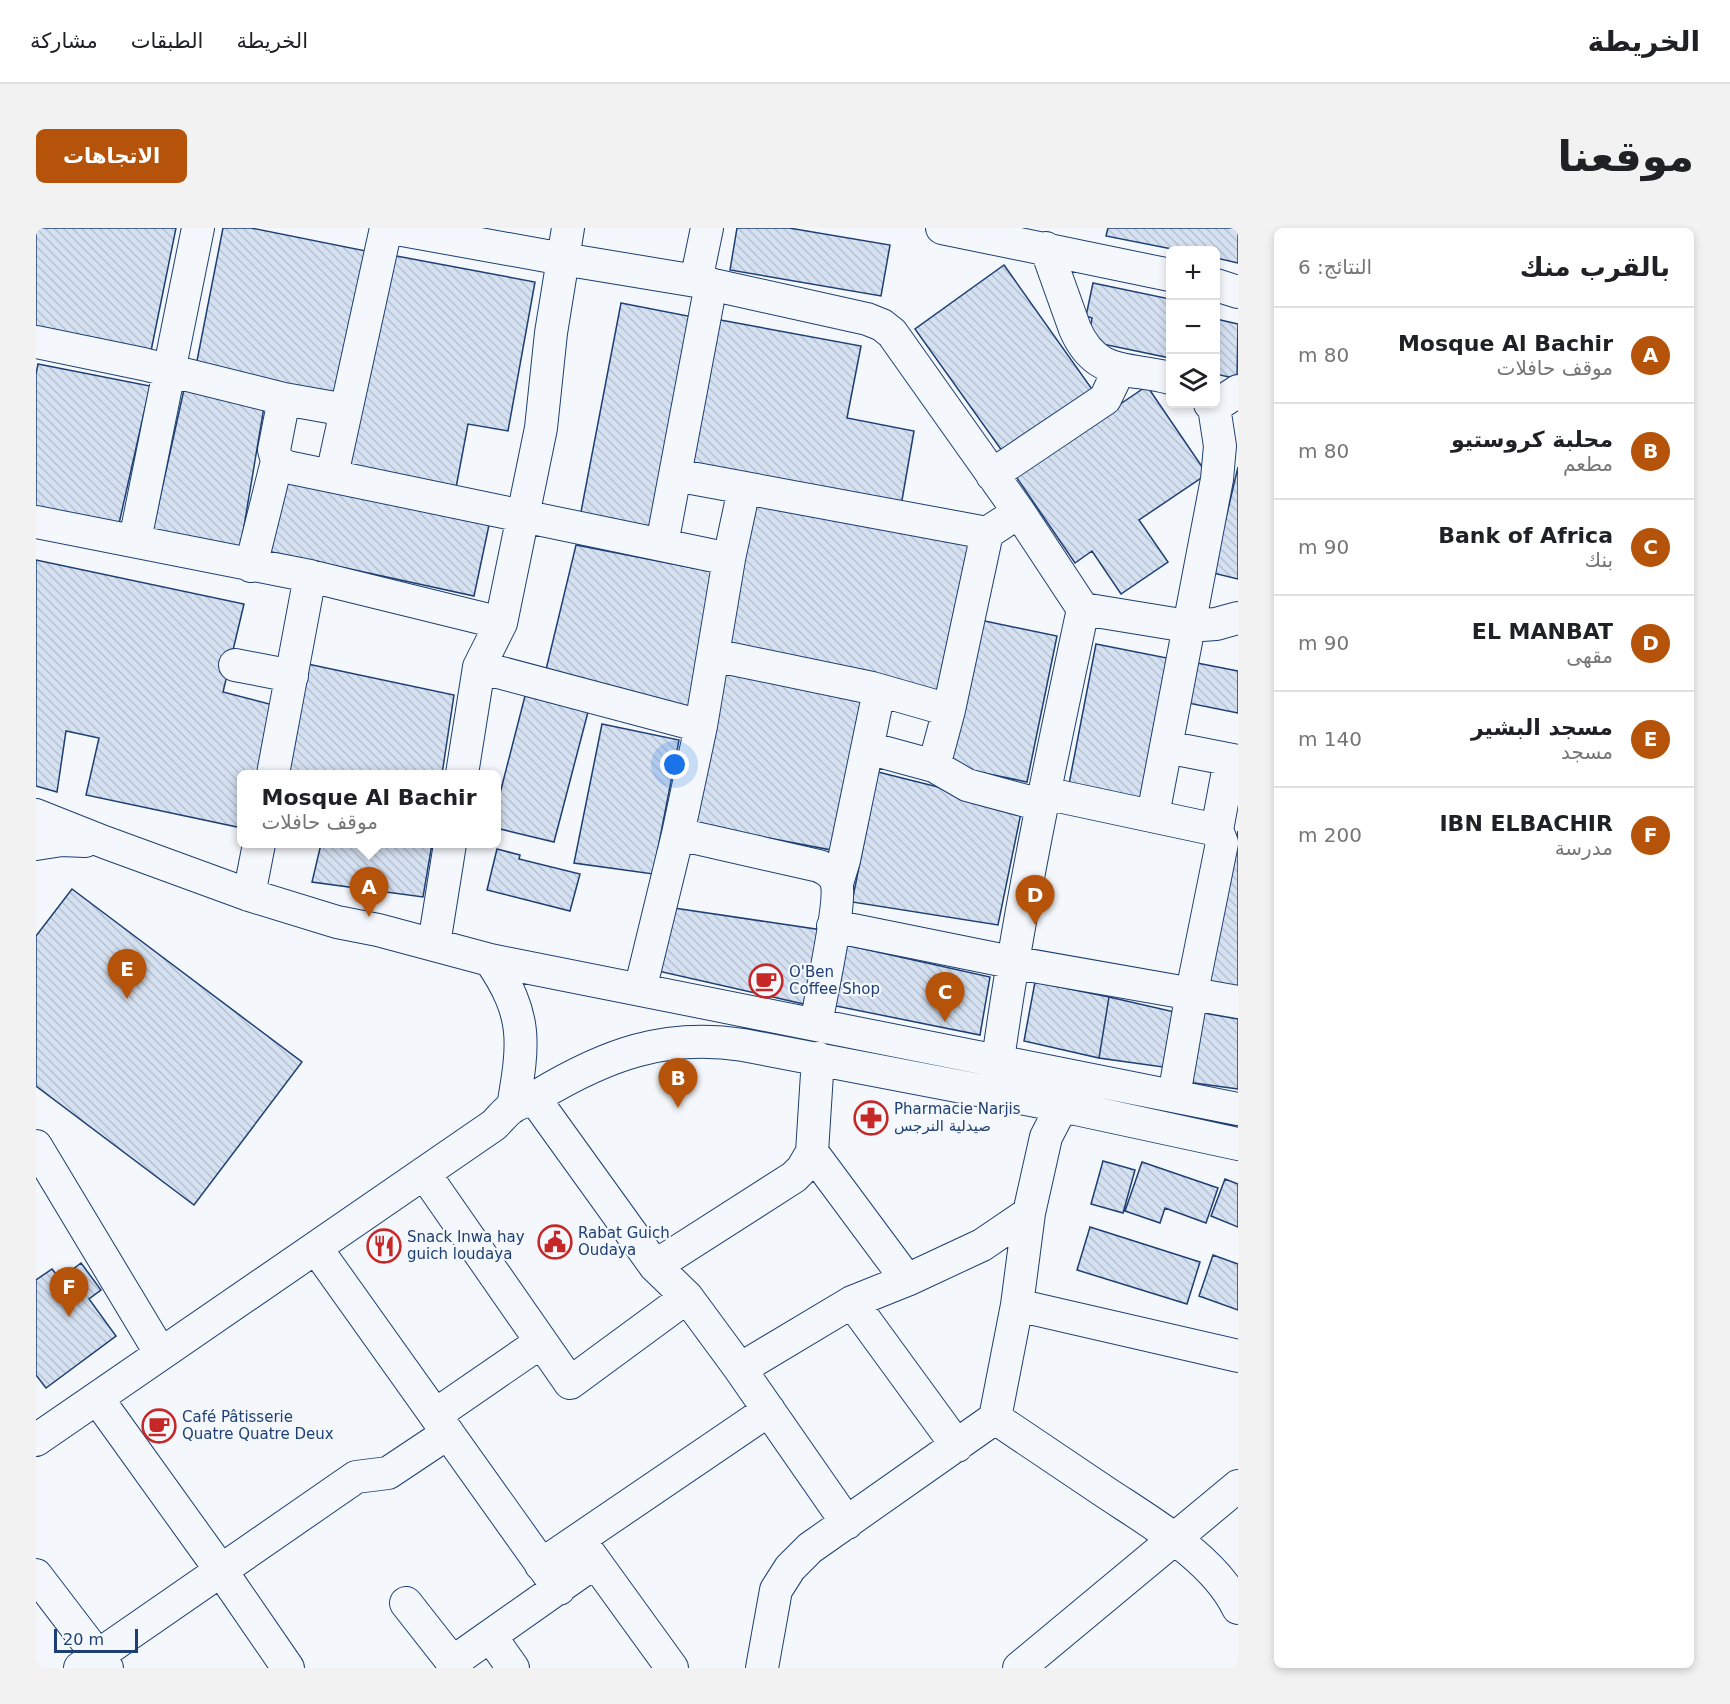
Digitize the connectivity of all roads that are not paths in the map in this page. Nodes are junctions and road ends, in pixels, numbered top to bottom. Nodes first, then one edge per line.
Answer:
1 (198, 228) edge
2 (386, 228) edge
3 (391, 228) edge
4 (568, 228) edge
5 (707, 228) edge
6 (942, 228) edge
7 (1068, 243) edge
8 (563, 260) junction
9 (1166, 274) edge
10 (704, 283) junction
11 (1220, 287) edge
12 (1238, 292) edge
13 (36, 342) edge
14 (1119, 370) junction
15 (169, 372) junction
16 (1166, 377) edge
17 (284, 399) junction
18 (1221, 400) edge
19 (346, 410) junction
20 (277, 461) junction
21 (332, 475) junction
22 (675, 475) junction
23 (992, 475) junction
24 (744, 489) junction
25 (1019, 512) junction
26 (523, 517) junction
27 (36, 522) edge
28 (987, 533) junction
29 (135, 540) junction
30 (662, 544) junction
31 (729, 559) junction
32 (251, 566) junction
33 (310, 576) junction
34 (1083, 609) junction
35 (1238, 618) edge
36 (501, 623) junction
37 (1187, 626) junction
38 (713, 655) junction
39 (235, 665) dead end
40 (479, 667) junction
41 (292, 676) junction
42 (879, 691) junction
43 (949, 710) junction
44 (701, 726) junction
45 (1166, 747) junction
46 (868, 748) junction
47 (1234, 760) edge
48 (934, 766) junction
49 (274, 770) edge
50 (463, 770) edge
51 (1042, 799) junction
52 (36, 815) edge
53 (1153, 815) junction
54 (1217, 830) junction
55 (678, 834) junction
56 (104, 842) junction
57 (36, 844) edge
58 (258, 848) edge
59 (449, 848) edge
60 (837, 883) junction
61 (249, 895) junction
62 (833, 927) junction
63 (434, 944) junction
64 (490, 960) junction
65 (1011, 962) junction
66 (640, 990) junction
67 (1191, 992) junction
68 (1238, 1002) edge
69 (816, 1025) junction
70 (818, 1059) junction
71 (998, 1060) junction
72 (1070, 1074) junction
73 (1174, 1096) junction
74 (524, 1102) junction
75 (1062, 1106) junction
76 (1238, 1109) edge
77 (1238, 1144) edge
78 (36, 1146) edge
79 (812, 1152) junction
80 (424, 1173) junction
81 (1029, 1214) junction
82 (316, 1248) junction
83 (655, 1266) junction
84 (907, 1280) junction
85 (687, 1297) junction
86 (852, 1302) junction
87 (1017, 1305) junction
88 (541, 1342) junction
89 (161, 1354) junction
90 (1238, 1356) edge
91 (740, 1369) junction
92 (97, 1398) junction
93 (769, 1410) junction
94 (995, 1418) junction
95 (441, 1424) junction
96 (36, 1440) edge
97 (957, 1446) junction
98 (1238, 1486) edge
99 (847, 1523) junction
100 (1176, 1539) junction
101 (587, 1550) junction
102 (222, 1572) junction
103 (36, 1575) edge
104 (550, 1577) junction
105 (406, 1603) dead end
106 (1238, 1608) edge
107 (491, 1637) junction
108 (95, 1664) edge
109 (455, 1665) edge
110 (288, 1668) edge
111 (513, 1668) edge
112 (672, 1668) edge
113 (762, 1668) edge
114 (1019, 1668) edge

1 - 15 street
2 - 19 street
3 - 8 street
4 - 8 street
5 - 10 street
6 - 7 street
7 - 9 street
7 - 14 street
8 - 10 street
8 - 26 street
10 - 22 street
10 - 23 street
11 - 12 street
13 - 15 street
14 - 16 street
14 - 23 street
15 - 17 street
15 - 29 street
17 - 19 street
17 - 20 street
18 - 37 street
19 - 21 street
20 - 21 street
20 - 32 street
21 - 26 street
22 - 24 street
22 - 30 street
23 - 25 street
24 - 28 street
24 - 31 street
25 - 28 street
25 - 34 street
26 - 30 street
26 - 36 street
27 - 29 street
28 - 43 street
29 - 32 street
30 - 31 street
31 - 38 street
32 - 33 street
33 - 36 street
33 - 41 street
34 - 37 street
34 - 51 street
35 - 37 street
36 - 40 street
37 - 45 street
38 - 42 street
38 - 44 street
39 - 41 street
40 - 44 street
40 - 50 street
41 - 49 street
42 - 43 street
42 - 46 street
43 - 48 street
44 - 55 street
45 - 47 street
45 - 53 street
46 - 48 street
46 - 60 street
47 - 54 street
48 - 51 street
51 - 53 street
51 - 65 street
52 - 56 street
53 - 54 street
54 - 67 street
55 - 60 street
55 - 66 street
56 - 57 street
56 - 61 street
58 - 61 street
59 - 63 street
60 - 62 street
61 - 63 street
62 - 65 street
62 - 69 street
63 - 64 street
64 - 66 street
64 - 74 street
65 - 67 street
65 - 71 street
66 - 69 street
67 - 68 street
67 - 73 street
69 - 71 street
70 - 74 street
70 - 75 street
70 - 79 street
71 - 72 street
72 - 73 street
72 - 75 street
73 - 76 street
74 - 80 street
74 - 83 street
75 - 77 street
75 - 81 street
78 - 89 street
79 - 83 street
79 - 84 street
80 - 82 street
80 - 88 street
81 - 84 street
81 - 87 street
82 - 89 street
82 - 95 street
83 - 85 street
84 - 86 street
85 - 88 street
85 - 91 street
86 - 91 street
86 - 97 street
87 - 90 street
87 - 94 street
88 - 95 street
89 - 92 street
91 - 93 street
92 - 96 street
92 - 102 street
93 - 99 street
93 - 101 street
94 - 97 street
94 - 100 street
95 - 102 street
95 - 104 street
97 - 99 street
98 - 100 street
99 - 113 street
100 - 106 street
100 - 114 street
101 - 104 street
101 - 112 street
102 - 108 street
102 - 110 street
103 - 108 street
104 - 107 street
105 - 109 street
107 - 109 street
107 - 111 street

